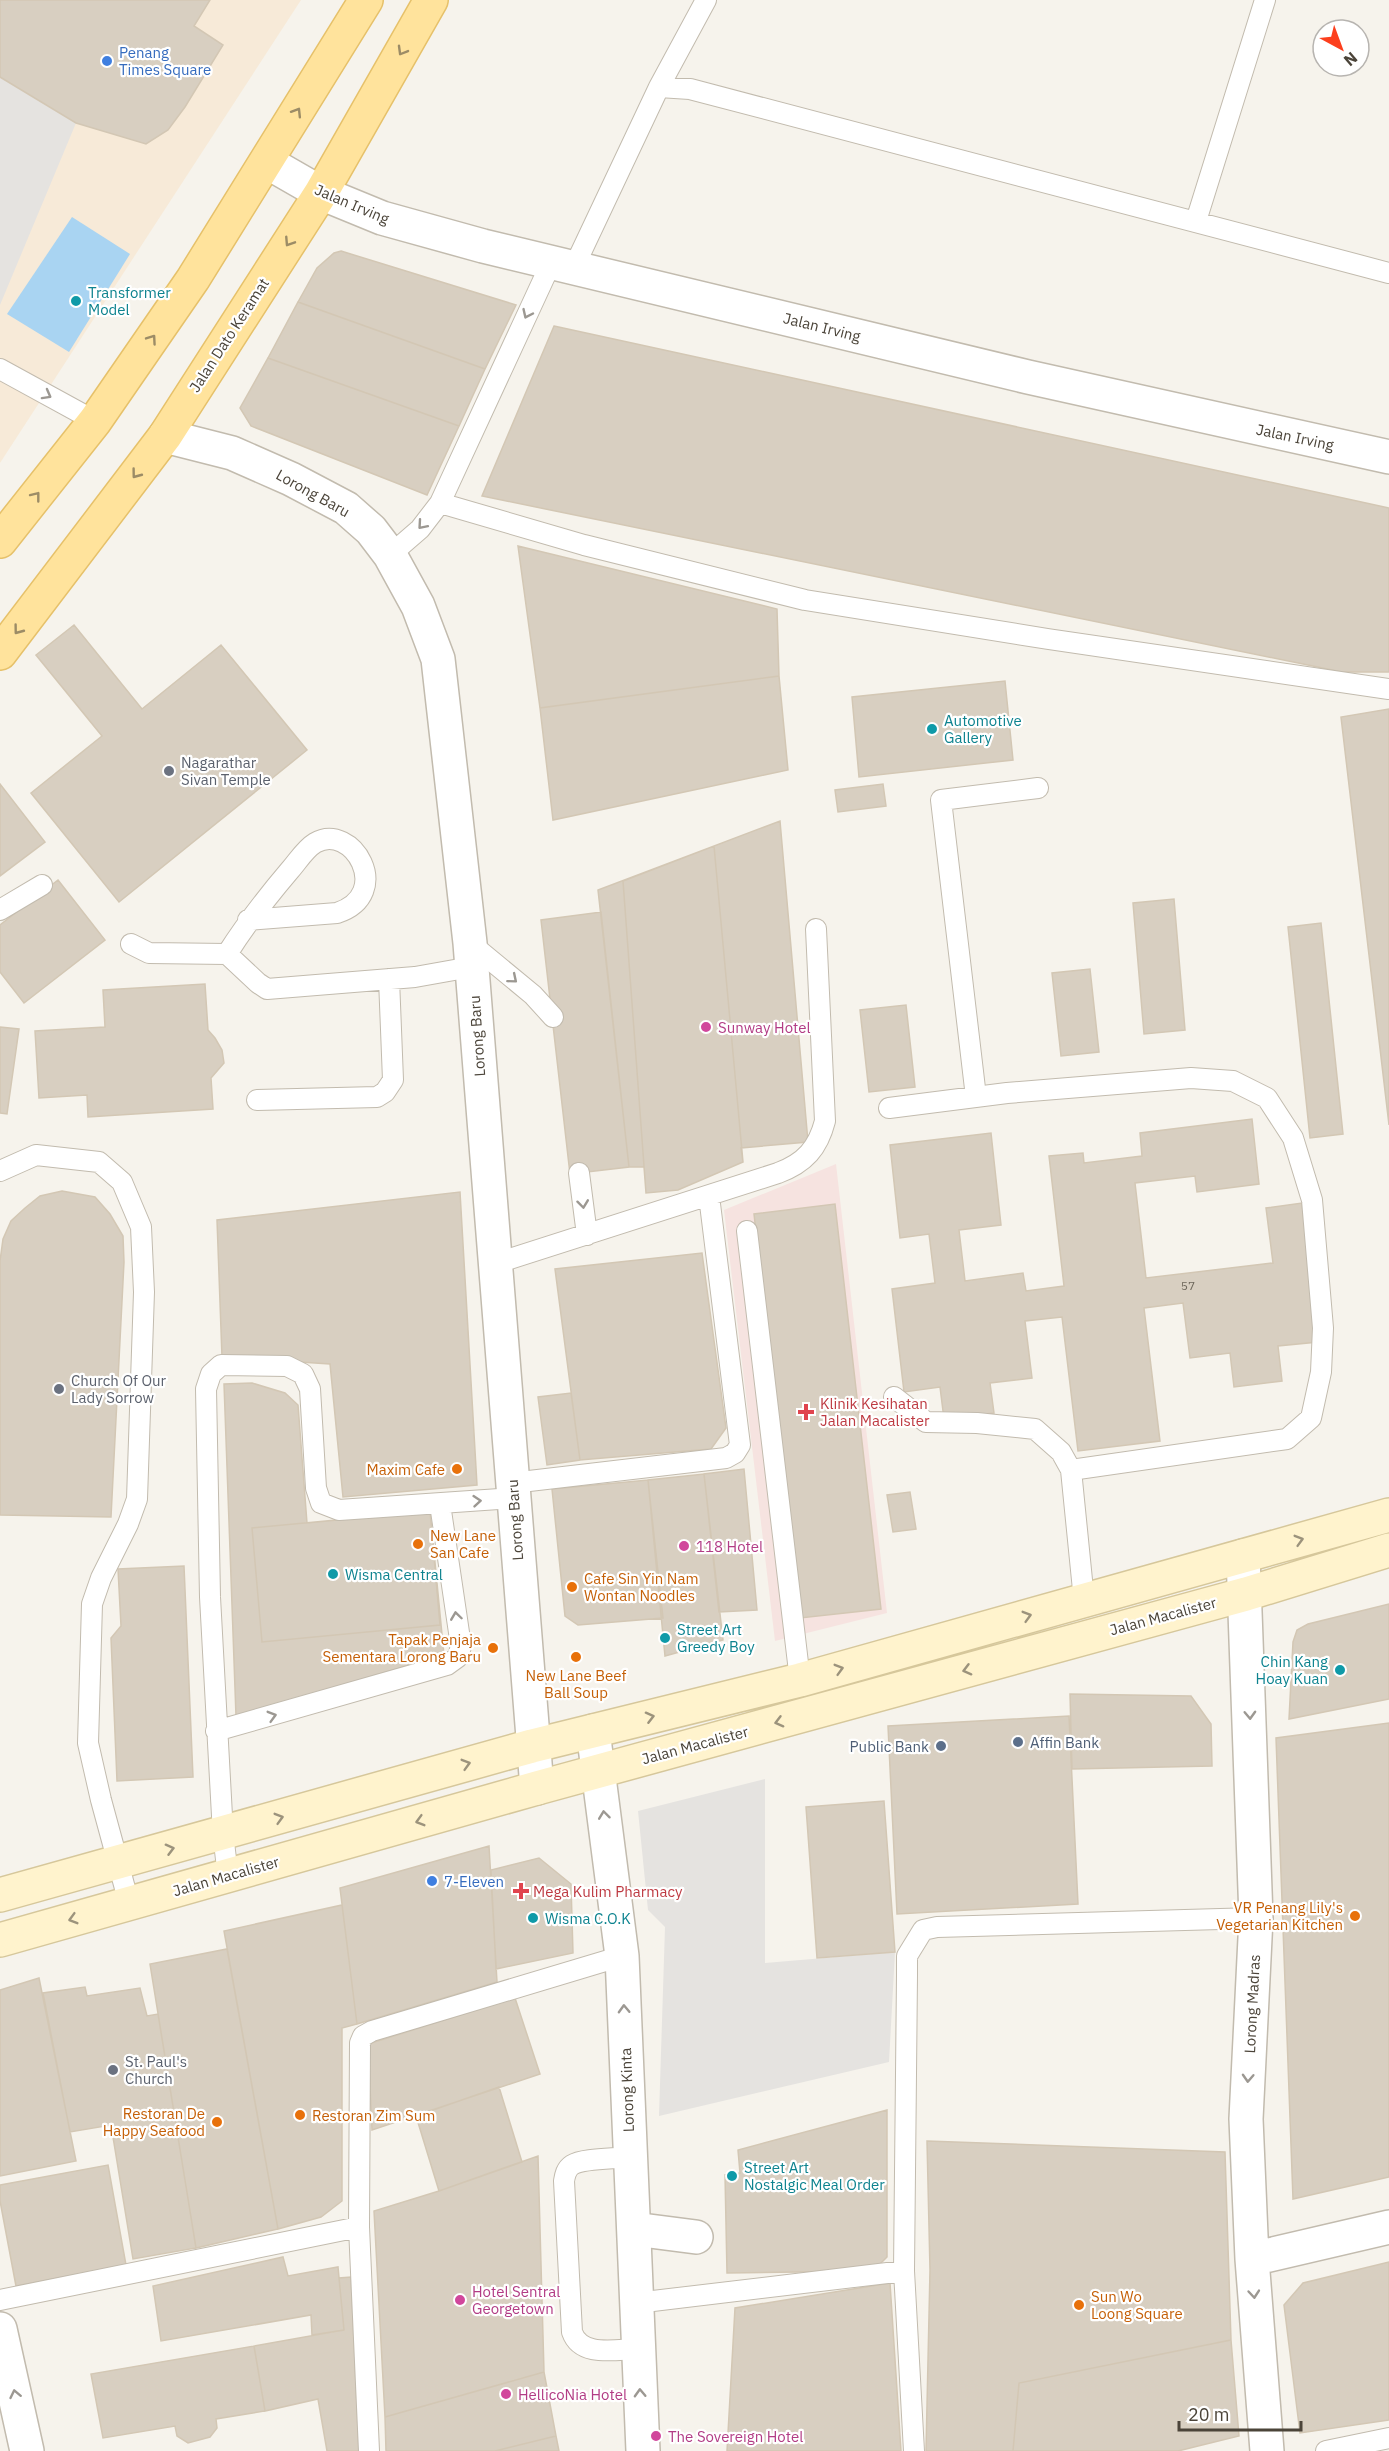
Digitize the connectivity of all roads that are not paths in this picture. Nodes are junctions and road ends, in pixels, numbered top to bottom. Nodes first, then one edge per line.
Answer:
1 (366, 0) edge
2 (431, 0) edge
3 (706, 0) edge
4 (1264, 0) edge
5 (659, 87) junction
6 (267, 162) junction
7 (321, 193) junction
8 (1196, 221) junction
9 (563, 264) junction
10 (1389, 273) edge
11 (0, 369) edge
12 (95, 421) junction
13 (165, 436) junction
14 (1389, 457) edge
15 (440, 503) junction
16 (0, 542) edge
17 (390, 555) junction
18 (0, 653) edge
19 (1389, 688) edge
20 (1038, 788) dead end
21 (42, 885) dead end
22 (0, 910) edge
23 (248, 920) junction
24 (816, 930) dead end
25 (131, 944) dead end
26 (227, 954) junction
27 (471, 955) junction
28 (389, 979) junction
29 (553, 1017) dead end
30 (976, 1097) junction
31 (257, 1100) dead end
32 (889, 1108) dead end
33 (0, 1171) edge
34 (579, 1173) dead end
35 (710, 1196) junction
36 (747, 1231) dead end
37 (587, 1235) junction
38 (494, 1264) junction
39 (894, 1397) dead end
40 (1071, 1470) junction
41 (513, 1490) junction
42 (440, 1504) junction
43 (1389, 1515) edge
44 (1389, 1550) edge
45 (1243, 1556) junction
46 (1246, 1594) junction
47 (1084, 1600) junction
48 (800, 1680) junction
49 (216, 1731) junction
50 (593, 1731) junction
51 (532, 1746) junction
52 (599, 1772) junction
53 (537, 1788) junction
54 (223, 1834) junction
55 (118, 1863) junction
56 (228, 1876) junction
57 (0, 1895) edge
58 (129, 1903) junction
59 (1256, 1918) junction
60 (0, 1940) edge
61 (622, 1956) junction
62 (629, 2157) junction
63 (358, 2227) junction
64 (1389, 2227) edge
65 (634, 2229) junction
66 (696, 2237) dead end
67 (1252, 2259) junction
68 (904, 2271) junction
69 (0, 2301) edge
70 (636, 2303) junction
71 (0, 2329) edge
72 (639, 2349) junction
73 (1389, 2438) edge
74 (27, 2451) edge
75 (369, 2451) edge
76 (643, 2451) edge
77 (914, 2451) edge
78 (1267, 2451) edge
79 (1326, 2451) edge

6 -> 1 main road
2 -> 7 main road, Jalan Dato Keramat
3 - 5 lane
4 - 8 lane
5 - 8 lane
5 - 9 lane
6 - 7 street, Jalan Irving
12 -> 6 main road
7 - 9 street, Jalan Irving
7 -> 13 main road, Jalan Dato Keramat
8 - 10 lane
9 - 14 street, Jalan Irving
9 -> 15 lane
11 -> 12 lane
16 -> 12 main road
13 - 17 street, Lorong Baru
13 -> 18 main road, Jalan Dato Keramat
15 -> 17 lane
15 - 19 lane
17 - 27 street, Lorong Baru
20 - 30 lane
21 - 22 lane
23 - 23 lane
23 - 26 lane
24 - 35 lane
25 - 26 lane
26 - 28 lane
27 - 28 lane
27 -> 29 lane
27 - 38 street, Lorong Baru
28 - 31 lane
30 - 32 lane
30 - 40 lane
33 - 55 lane
34 -> 37 lane
35 - 37 lane
35 - 41 lane
36 - 48 lane
37 - 38 lane
38 - 41 street, Lorong Baru
39 - 40 lane
40 - 47 lane
42 -> 41 lane
41 - 51 street, Lorong Baru
49 -> 42 lane
42 - 49 lane
45 -> 43 main road
44 - 46 main road, Jalan Macalister
45 - 46 street, Lorong Madras
45 - 47 main road
46 -> 52 main road, Jalan Macalister
46 -> 59 street, Lorong Madras
48 -> 47 main road
50 -> 48 main road
49 - 54 lane
50 - 51 main road
50 - 52 street, Lorong Kinta
51 - 53 street, Lorong Baru
54 -> 51 main road
52 - 53 main road, Jalan Macalister
61 -> 52 street, Lorong Kinta
53 -> 56 main road, Jalan Macalister
55 -> 54 main road
54 - 56 lane
55 - 57 main road
55 - 58 lane
56 - 58 main road, Jalan Macalister
58 -> 60 main road, Jalan Macalister
59 -> 67 street, Lorong Madras
59 - 68 lane
62 -> 61 street, Lorong Kinta
61 - 63 lane
62 - 65 street, Lorong Kinta
62 - 72 lane
63 - 69 lane
63 - 75 lane
64 - 67 street
65 - 66 street
65 - 70 street, Lorong Kinta
67 -> 78 street, Lorong Madras
68 - 70 lane
68 - 77 lane
70 - 72 street, Lorong Kinta
74 -> 71 street
76 -> 72 street, Lorong Kinta
73 - 79 lane

